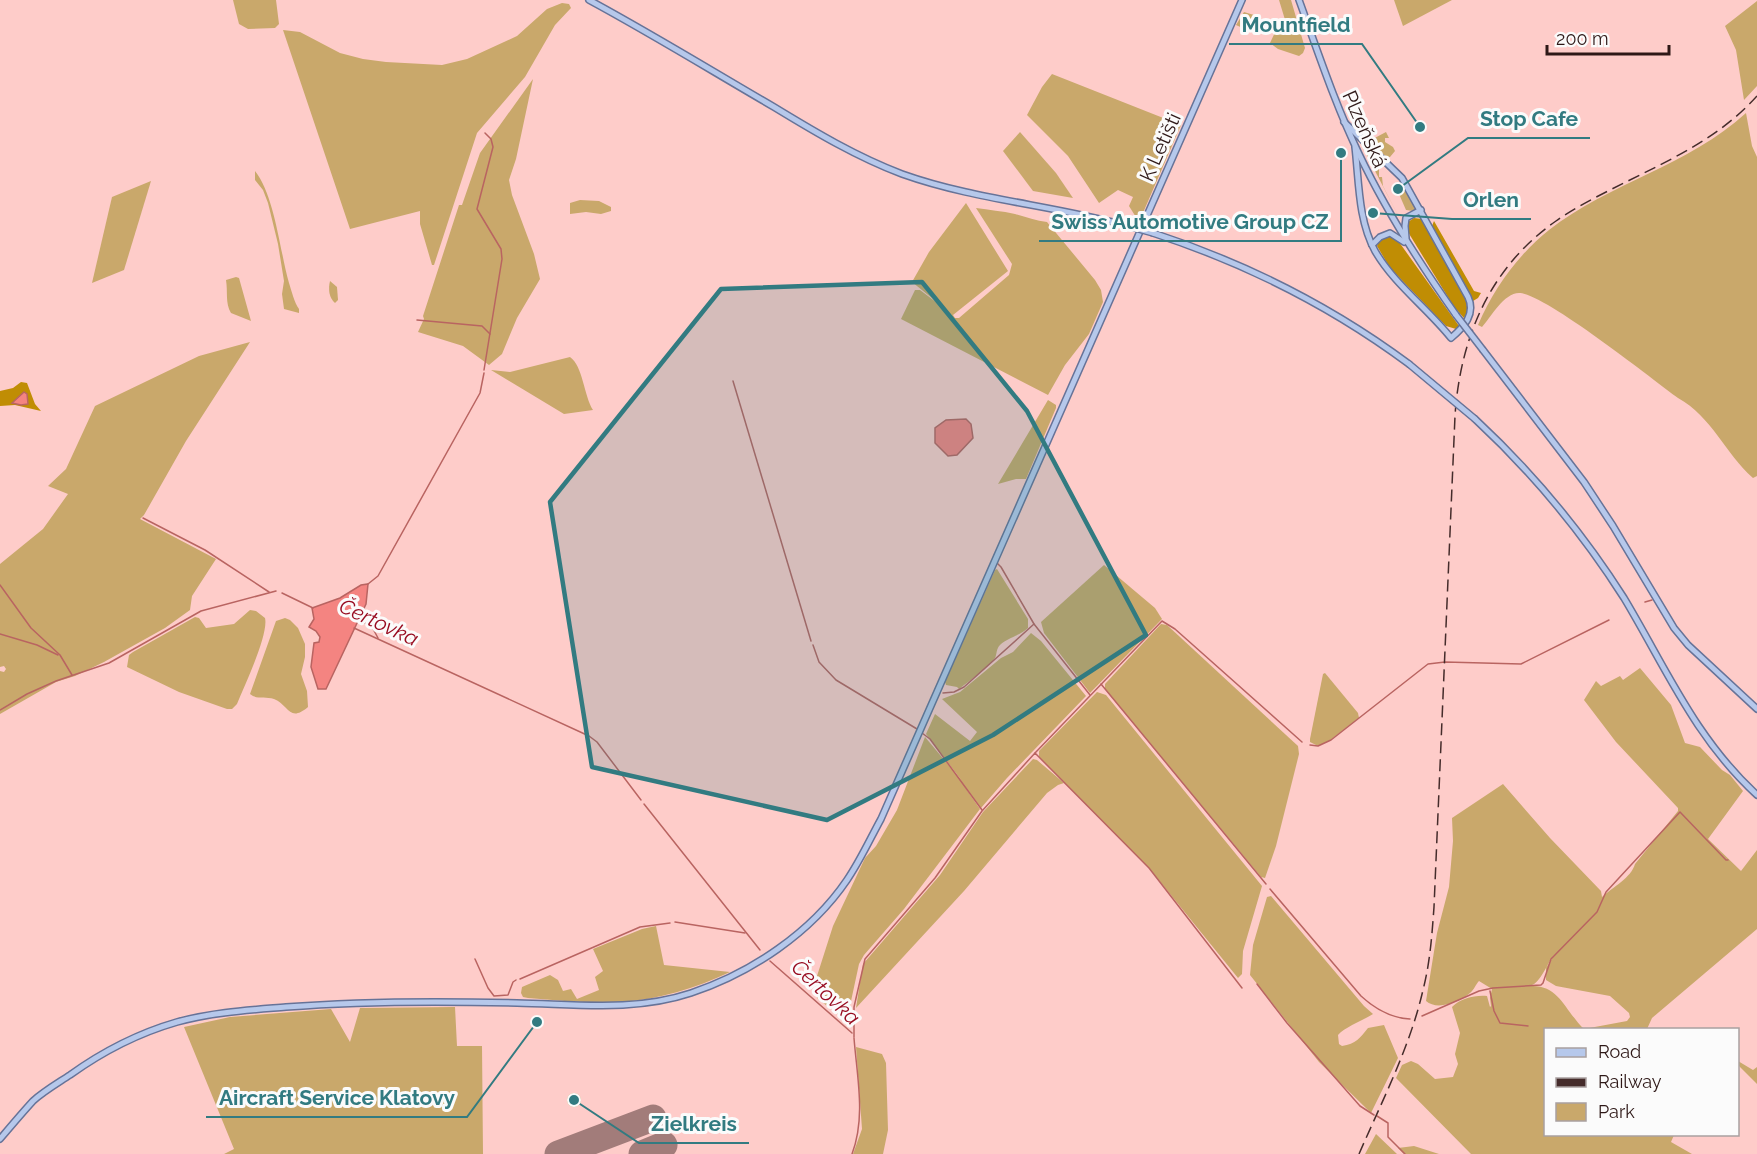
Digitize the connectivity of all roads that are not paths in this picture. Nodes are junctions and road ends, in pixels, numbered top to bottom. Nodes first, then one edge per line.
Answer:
1 (589, 0) edge
2 (1242, 0) edge
3 (1299, 0) edge
4 (1344, 122) junction
5 (1355, 147) junction
6 (1421, 210) junction
7 (1372, 245) junction
8 (1408, 245) junction
9 (1757, 709) edge
10 (1757, 795) edge
11 (0, 1139) edge

1 - 10 main road, bridge
2 - 11 main road, K Letišti
3 - 4 main road, Plzeňská
4 - 5 main road, Plzeňská
4 - 6 main road
5 - 7 main road
5 - 8 main road, Plzeňská
6 - 7 main road
6 - 8 main road
7 - 8 main road
8 - 9 main road, Plzeňská, bridge

